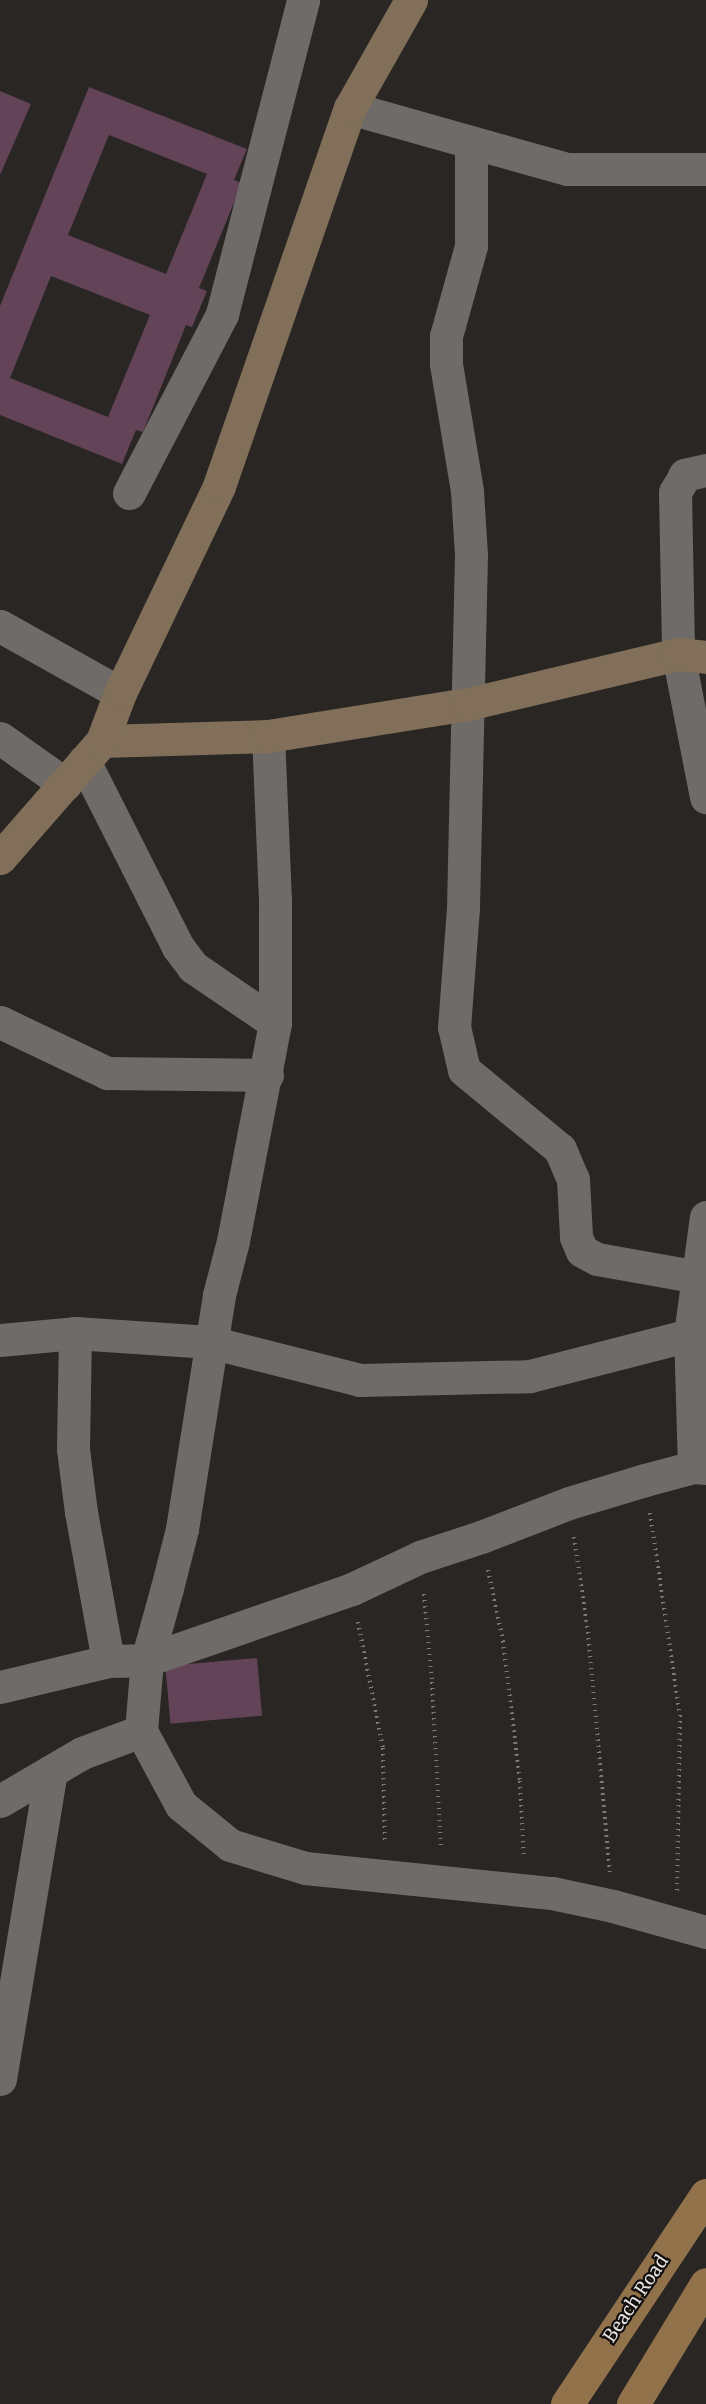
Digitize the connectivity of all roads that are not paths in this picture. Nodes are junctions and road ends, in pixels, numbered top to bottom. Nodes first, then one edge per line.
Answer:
1 (303, 0) edge
2 (411, 0) edge
3 (350, 108) junction
4 (471, 143) junction
5 (706, 169) edge
6 (706, 470) edge
7 (129, 493) dead end
8 (0, 626) edge
9 (692, 655) edge
10 (120, 693) junction
11 (468, 704) junction
12 (268, 736) junction
13 (0, 738) edge
14 (84, 762) junction
15 (706, 797) edge
16 (0, 858) edge
17 (0, 1022) edge
18 (275, 1023) junction
19 (267, 1075) junction
20 (706, 1217) edge
21 (698, 1277) junction
22 (75, 1333) junction
23 (698, 1335) edge
24 (0, 1341) edge
25 (210, 1342) junction
26 (700, 1468) edge
27 (147, 1660) junction
28 (108, 1661) junction
29 (0, 1687) edge
30 (141, 1731) junction
31 (51, 1771) junction
32 (0, 1801) edge
33 (691, 1928) edge
34 (0, 2079) edge
35 (706, 2195) edge
36 (706, 2284) edge
37 (567, 2404) edge
38 (633, 2404) edge

1 - 7 street
2 - 3 street
3 - 4 street
3 - 10 street
4 - 5 street
4 - 11 street
6 - 9 street
8 - 10 street
9 - 11 street
9 - 15 street
10 - 14 street
11 - 12 street
11 - 21 street
12 - 14 street
12 - 18 street
13 - 14 street
14 - 16 street
14 - 18 street
17 - 19 street
18 - 19 street
19 - 25 street
20 - 21 street
21 - 23 street
22 - 24 street
22 - 25 street
22 - 28 street
23 - 25 street
23 - 26 street
25 - 27 street
26 - 27 street
27 - 28 street
27 - 30 street
28 - 29 street
30 - 31 street
30 - 33 street
31 - 32 street
31 - 34 street
35 - 37 main road, Beach Road
36 - 38 main road

